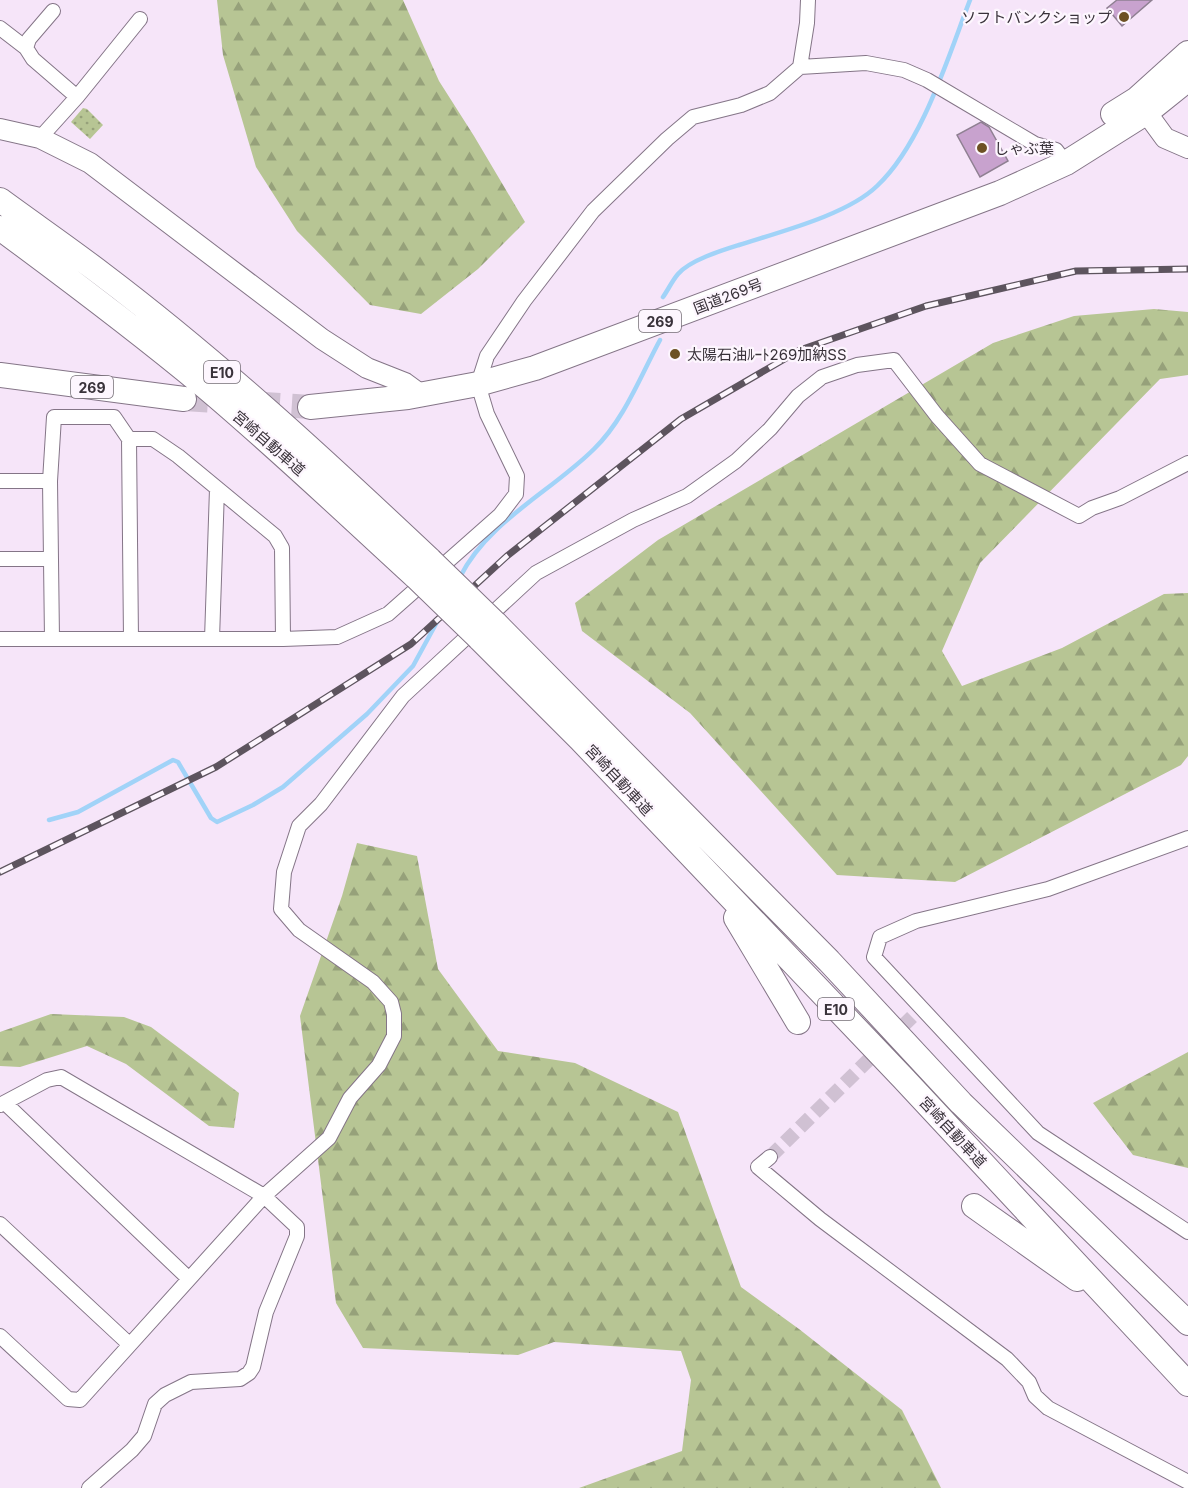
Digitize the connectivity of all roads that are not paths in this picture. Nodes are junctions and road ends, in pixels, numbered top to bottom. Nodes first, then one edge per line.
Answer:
1 (808, 0) edge
2 (53, 11) dead end
3 (140, 19) dead end
4 (0, 28) edge
5 (26, 48) junction
6 (1188, 52) edge
7 (800, 67) junction
8 (1188, 79) edge
9 (78, 97) junction
10 (1142, 106) junction
11 (3, 127) edge
12 (40, 138) junction
13 (1188, 148) edge
14 (1061, 157) junction
15 (0, 200) edge
16 (0, 228) edge
17 (0, 375) edge
18 (477, 384) junction
19 (420, 394) junction
20 (184, 399) tunnel mouth
21 (310, 407) tunnel mouth
22 (129, 439) junction
23 (1188, 463) edge
24 (0, 481) edge
25 (50, 481) junction
26 (217, 489) junction
27 (0, 559) edge
28 (51, 559) junction
29 (423, 568) junction
30 (487, 630) junction
31 (0, 639) edge
32 (52, 639) junction
33 (130, 639) junction
34 (212, 639) junction
35 (283, 639) junction
36 (1188, 838) edge
37 (715, 883) junction
38 (798, 1022) dead end
39 (2, 1104) edge
40 (770, 1157) tunnel mouth
41 (264, 1196) junction
42 (974, 1206) dead end
43 (0, 1224) edge
44 (1188, 1232) edge
45 (188, 1278) junction
46 (1120, 1310) junction
47 (1188, 1323) edge
48 (0, 1336) edge
49 (129, 1344) junction
50 (1188, 1384) edge
51 (1188, 1482) edge
52 (89, 1488) edge

1 - 7 street
2 - 5 street
3 - 9 street
4 - 5 street
5 - 9 street
6 - 10 highway, 269
7 - 14 street
7 - 18 street
8 - 10 highway, 269
9 - 12 street
10 - 13 street
10 - 14 highway, 国道269号 / 269
11 - 12 street
12 - 19 street
14 - 18 highway, 国道269号 / 269
15 - 29 highway, 宮崎自動車道 / E10
16 - 29 highway, 宮崎自動車道 / E10
17 - 20 highway, 269
18 - 19 highway, 国道269号 / 269
18 - 35 street
19 - 21 highway, 国道269号 / 269
22 - 25 street
22 - 26 street
22 - 33 street
23 - 41 street
24 - 25 street
25 - 28 street
26 - 34 street
26 - 35 street
27 - 28 street
28 - 32 street
29 - 30 highway, 宮崎自動車道 / E10, bridge
30 - 37 highway, 宮崎自動車道 / E10
30 - 47 highway, 宮崎自動車道 / E10
31 - 32 street
32 - 33 street
33 - 34 street
34 - 35 street
36 - 44 street
37 - 38 highway
37 - 46 highway, 宮崎自動車道 / E10
39 - 41 street
39 - 45 street
40 - 51 street
41 - 45 street
41 - 52 street
42 - 46 highway
43 - 49 street
45 - 49 street
46 - 50 highway, 宮崎自動車道 / E10
48 - 49 street

